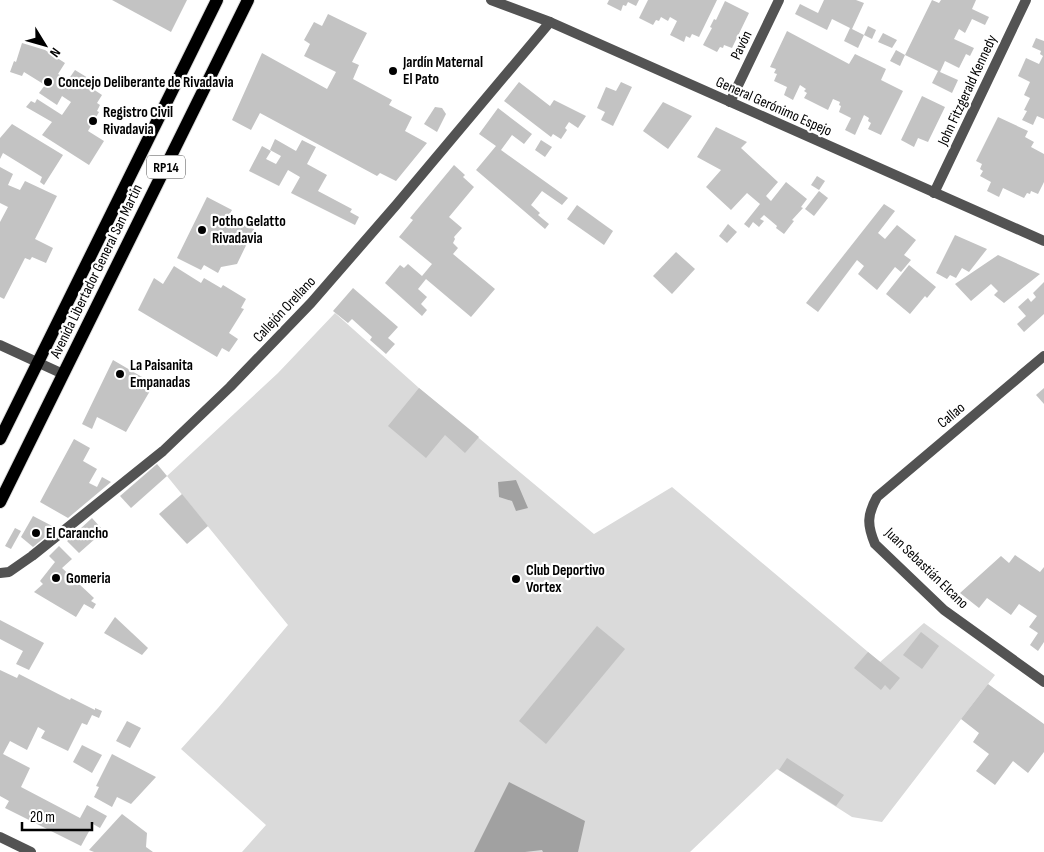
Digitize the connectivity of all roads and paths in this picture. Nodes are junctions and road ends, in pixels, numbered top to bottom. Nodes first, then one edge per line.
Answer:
1 (217, 0) edge
2 (248, 0) edge
3 (491, 0) edge
4 (779, 0) edge
5 (1026, 0) edge
6 (550, 22) junction
7 (730, 102) junction
8 (934, 193) junction
9 (1044, 241) edge
10 (0, 345) edge
11 (1044, 356) edge
12 (38, 362) junction
13 (64, 374) junction
14 (0, 439) edge
15 (878, 497) joint
16 (0, 502) edge
17 (0, 573) edge
18 (1044, 682) edge
19 (0, 837) edge
20 (31, 852) edge

1 - 12 main road, Avenida Libertador General San Martín / RP14
2 - 13 main road, Avenida Libertador General San Martín / RP14
3 - 6 street, General Gerónimo Espejo
4 - 7 street, Pavón
5 - 8 street, John Fitzgerald Kennedy
6 - 7 street, General Gerónimo Espejo
6 - 17 street, Callejón Orellano
7 - 8 street, General Gerónimo Espejo
8 - 9 street, General Gerónimo Espejo
10 - 12 street
11 - 15 street, Callao
12 - 13 street
12 - 14 main road, Avenida Libertador General San Martín / RP14
13 - 16 main road, Avenida Libertador General San Martín / RP14
15 - 18 street, Juan Sebastián Elcano
19 - 20 street

